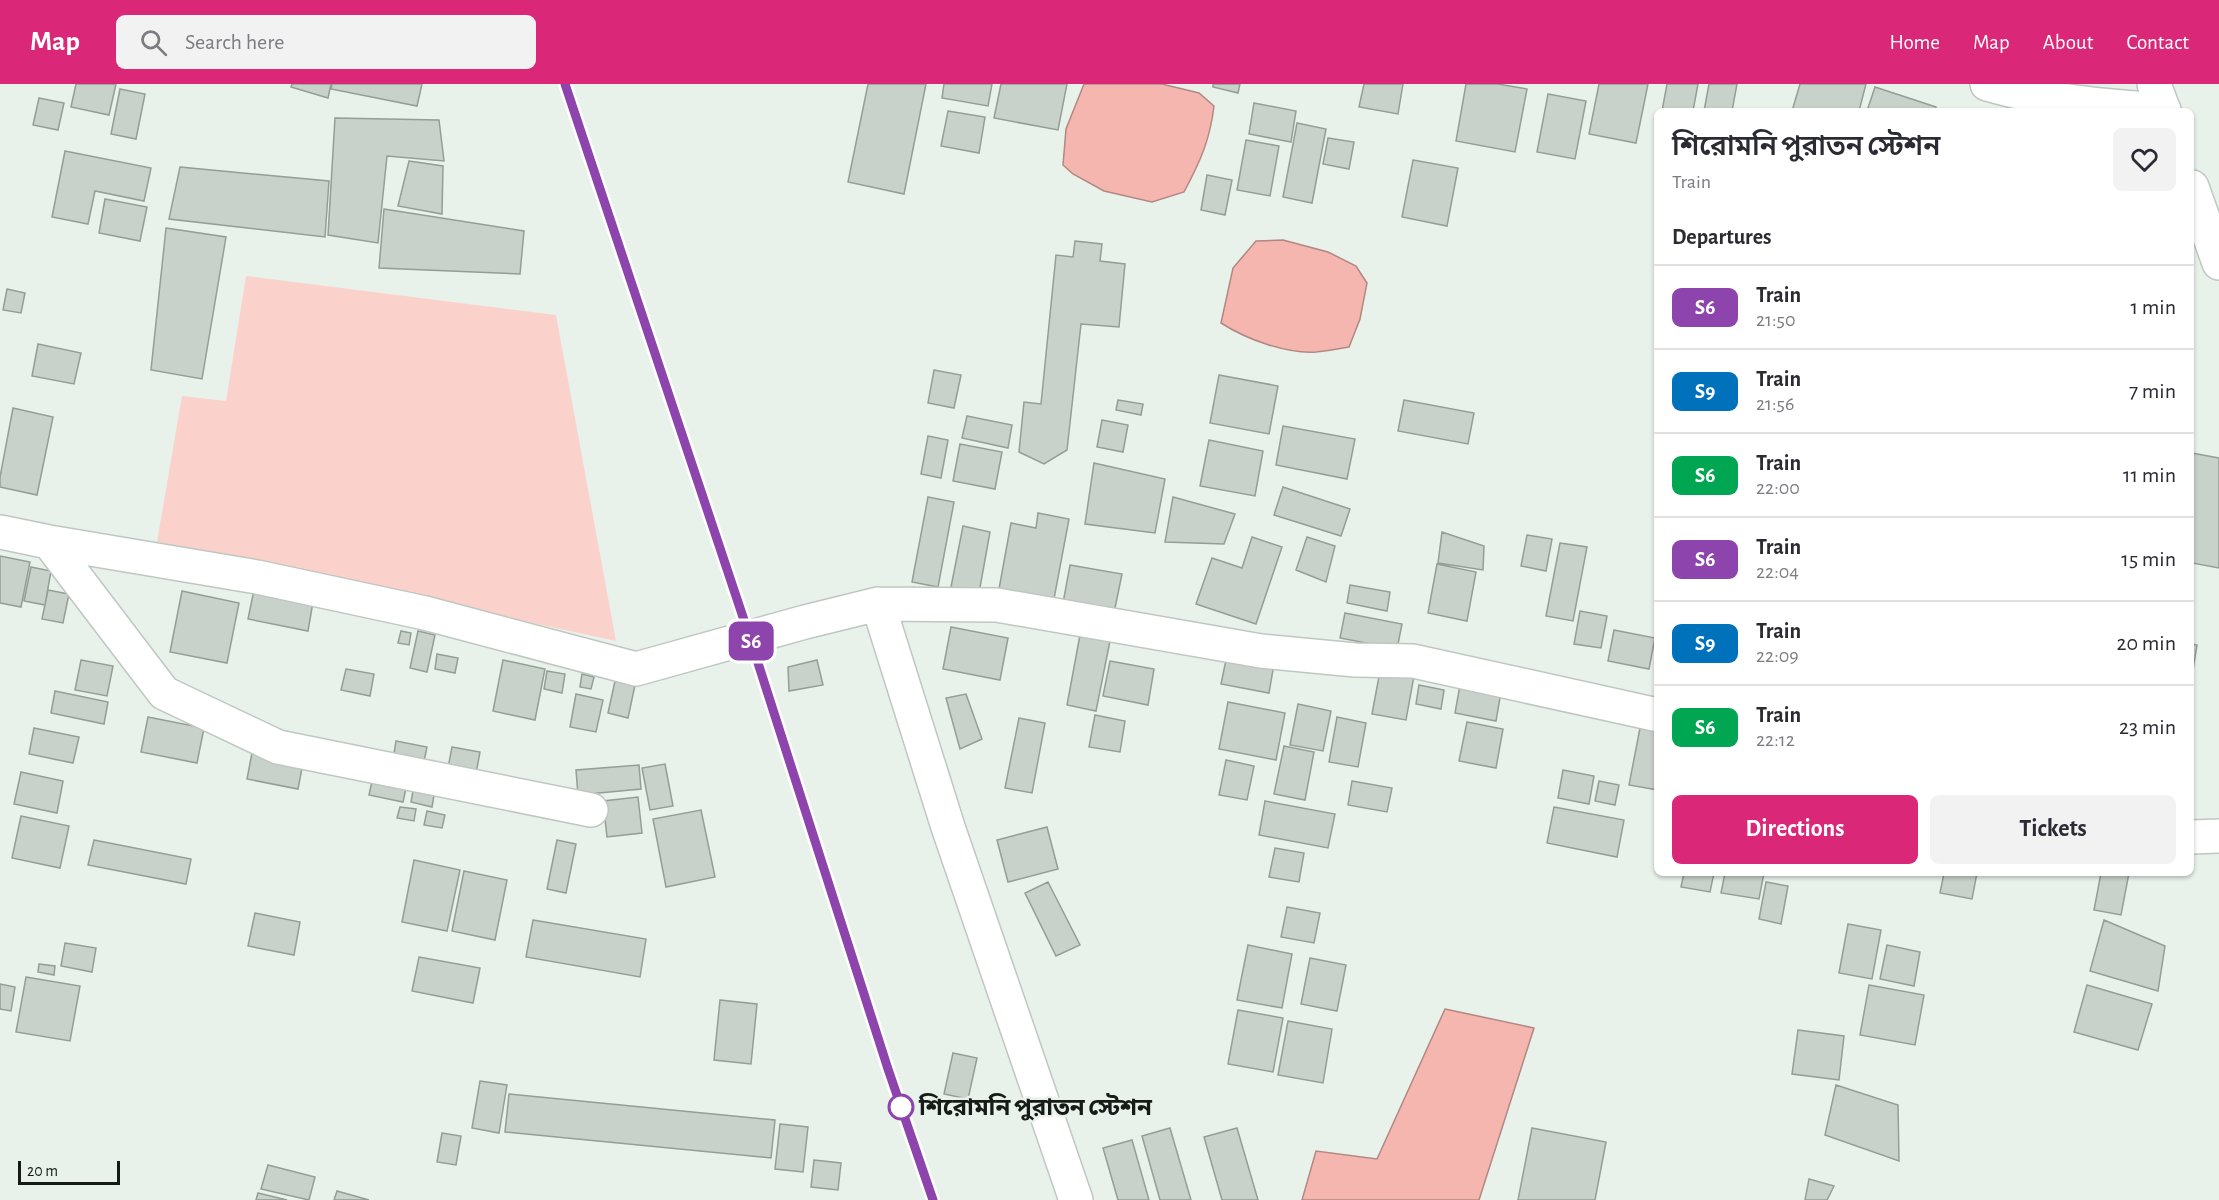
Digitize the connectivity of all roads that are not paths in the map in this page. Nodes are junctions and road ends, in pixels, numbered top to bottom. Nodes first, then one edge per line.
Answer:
1 (1987, 84) edge
2 (2154, 84) edge
3 (2126, 108) edge
4 (2163, 108) edge
5 (2194, 193) edge
6 (2219, 263) edge
7 (0, 532) edge
8 (50, 542) junction
9 (878, 604) junction
10 (1654, 714) edge
11 (591, 810) dead end
12 (2219, 836) edge
13 (2194, 837) edge
14 (1076, 1200) edge

1 - 3 main road
2 - 4 main road
5 - 6 main road
7 - 8 main road
8 - 9 main road
8 - 11 main road
9 - 10 main road
9 - 14 main road
12 - 13 main road

